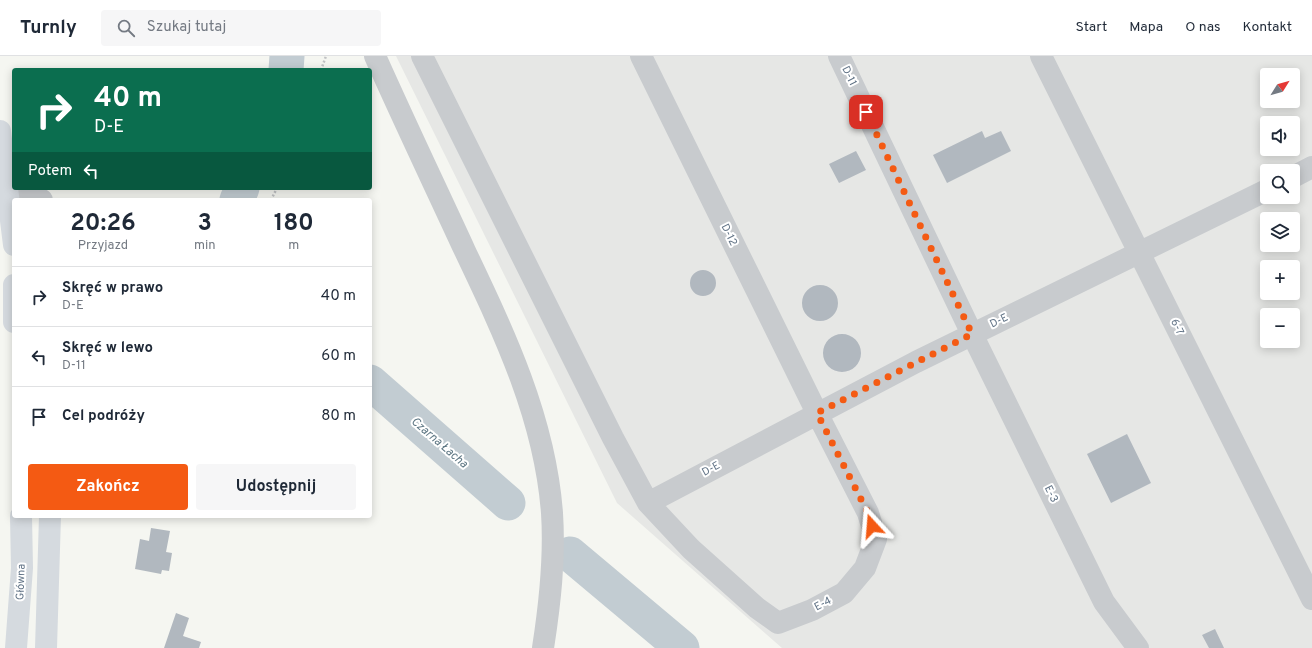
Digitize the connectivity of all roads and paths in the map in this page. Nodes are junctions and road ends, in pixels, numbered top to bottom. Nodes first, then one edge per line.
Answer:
1 (326, 56) edge
2 (375, 56) edge
3 (422, 56) edge
4 (641, 56) edge
5 (840, 56) edge
6 (1041, 56) edge
7 (322, 68) edge
8 (0, 131) edge
9 (1312, 168) edge
10 (1300, 174) edge
11 (1260, 193) edge
12 (9, 198) junction
13 (12, 198) edge
14 (12, 226) edge
15 (1140, 252) junction
16 (972, 334) junction
17 (817, 413) junction
18 (648, 502) junction
19 (20, 518) edge
20 (50, 518) edge
21 (1312, 599) edge
22 (16, 648) edge
23 (46, 648) edge
24 (543, 648) edge
25 (1138, 648) edge

1 - 7 path
2 - 24 street
3 - 18 street
4 - 17 street, D-12
5 - 16 street, D-11
6 - 15 street, 6-7
8 - 12 main road
9 - 10 street
11 - 15 street, D-E
12 - 13 street
12 - 14 main road
15 - 16 street, D-E
15 - 21 street, 6-7
16 - 17 street, D-E
16 - 25 street, E-3
17 - 18 street, D-E
17 - 18 street, E-4
19 - 22 main road, Główna
20 - 23 main road

